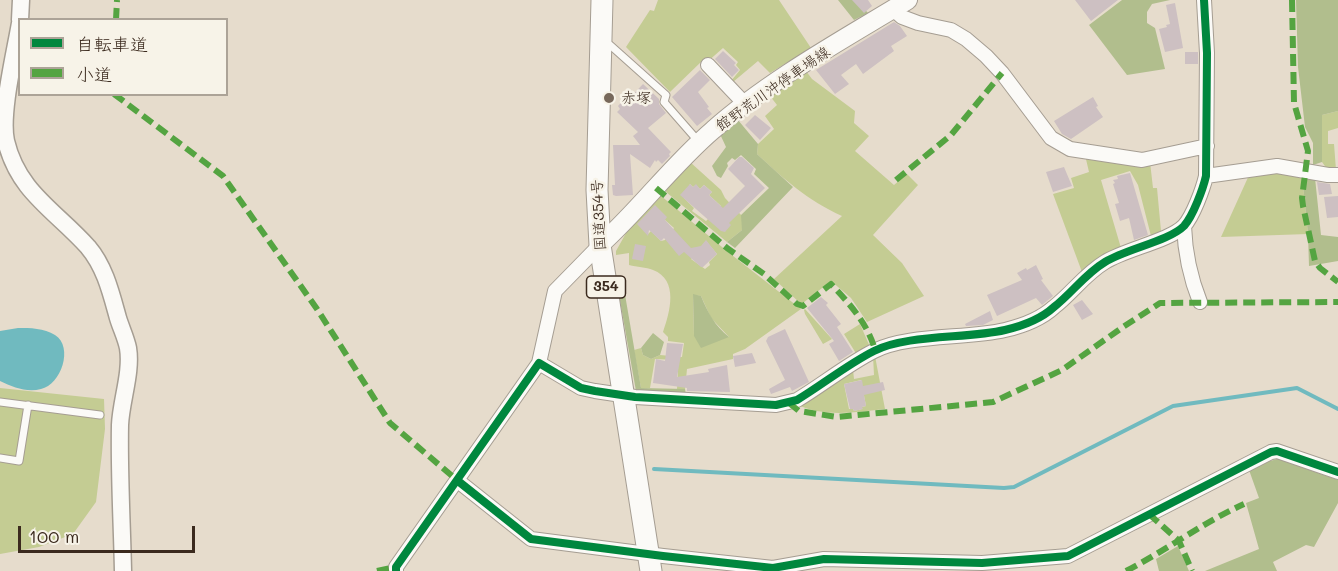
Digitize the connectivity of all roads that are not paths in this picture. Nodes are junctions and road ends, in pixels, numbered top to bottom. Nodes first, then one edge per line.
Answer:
1 (21, 0) edge
2 (602, 0) edge
3 (1204, 0) edge
4 (901, 4) edge
5 (20, 18) edge
6 (18, 34) edge
7 (600, 44) junction
8 (708, 65) dead end
9 (745, 104) junction
10 (699, 143) junction
11 (1207, 146) junction
12 (1338, 175) edge
13 (1206, 176) junction
14 (1184, 226) junction
15 (600, 245) junction
16 (1200, 302) dead end
17 (539, 363) junction
18 (624, 395) junction
19 (0, 402) edge
20 (28, 405) junction
21 (100, 414) dead end
22 (0, 458) edge
23 (1338, 472) edge
24 (458, 481) junction
25 (650, 563) edge
26 (123, 571) edge
27 (396, 571) edge

1 - 5 street
2 - 7 highway, 国道354号 / 354
3 - 11 street
4 - 9 main road, 館野荒川沖停車場線
4 - 11 street
6 - 26 street
7 - 10 lane
7 - 15 highway, 国道354号 / 354
8 - 9 street
9 - 10 main road, 館野荒川沖停車場線
10 - 15 main road, 館野荒川沖停車場線
11 - 13 street
12 - 13 street
13 - 14 street
14 - 16 street
14 - 18 street
15 - 17 street
15 - 18 highway, 国道354号 / 354
17 - 18 street
17 - 24 street
18 - 25 highway, 国道354号 / 354
19 - 20 lane
20 - 21 lane
20 - 22 lane
23 - 25 street
24 - 25 street
24 - 27 street

